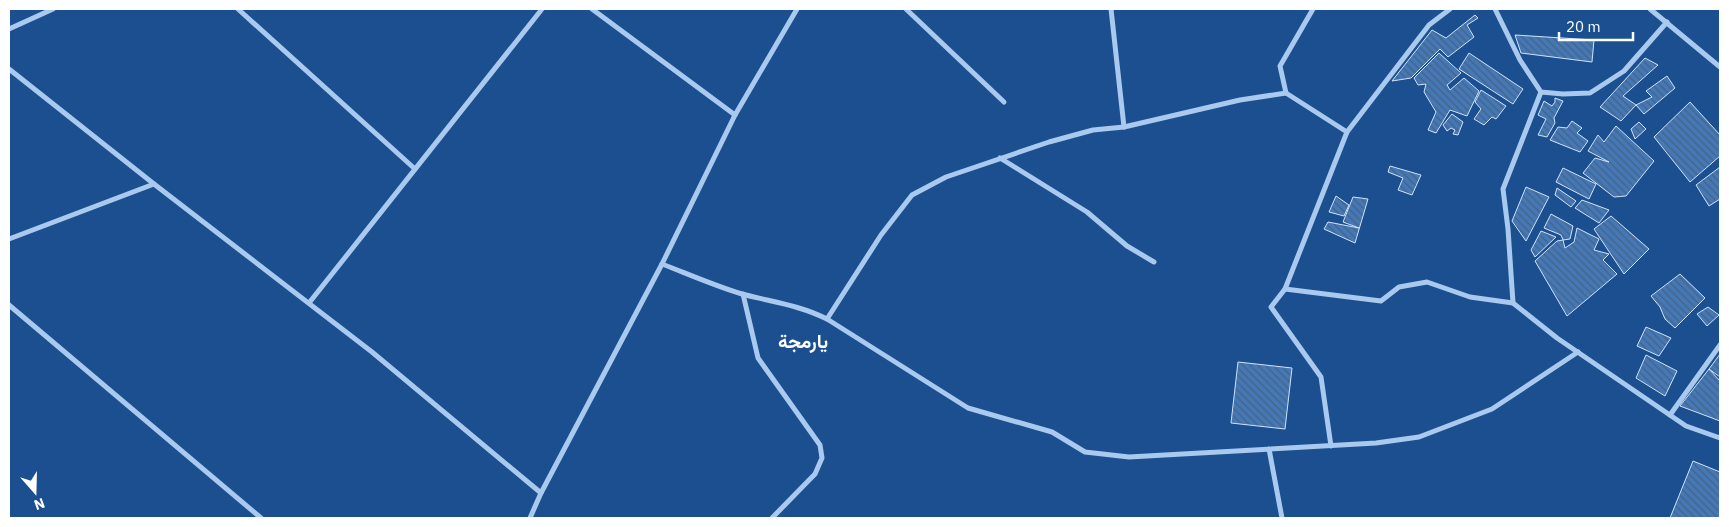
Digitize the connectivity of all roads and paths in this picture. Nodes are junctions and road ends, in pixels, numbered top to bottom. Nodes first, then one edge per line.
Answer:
1 (53, 9) edge
2 (238, 9) edge
3 (542, 9) edge
4 (592, 9) edge
5 (797, 9) edge
6 (906, 9) edge
7 (1111, 9) edge
8 (1313, 9) edge
9 (1450, 9) edge
10 (1495, 9) edge
11 (1650, 9) edge
12 (1667, 22) junction
13 (9, 29) edge
14 (1720, 67) edge
15 (9, 69) edge
16 (1541, 92) junction
17 (1286, 93) junction
18 (1004, 102) dead end
19 (735, 115) junction
20 (1124, 127) junction
21 (1347, 132) junction
22 (1000, 158) junction
23 (415, 169) junction
24 (154, 184) junction
25 (9, 239) edge
26 (1154, 262) dead end
27 (662, 264) junction
28 (1285, 289) junction
29 (743, 294) junction
30 (309, 303) junction
31 (1513, 303) junction
32 (9, 305) edge
33 (827, 319) junction
34 (1720, 345) edge
35 (1578, 352) junction
36 (1670, 415) junction
37 (1720, 438) edge
38 (1331, 446) junction
39 (1269, 449) junction
40 (541, 493) junction
41 (261, 518) edge
42 (530, 518) edge
43 (772, 518) edge
44 (1282, 518) edge

1 - 13 street
2 - 23 street
3 - 23 street
4 - 19 street
5 - 19 street
6 - 18 street
7 - 20 street
8 - 17 street
9 - 21 street
10 - 16 street
11 - 12 street
12 - 14 street
12 - 16 street
15 - 24 street
16 - 31 street
17 - 20 street
17 - 21 street
19 - 27 street
20 - 22 street
21 - 28 street
22 - 26 street
22 - 33 street
23 - 30 street
24 - 25 street
24 - 30 street
27 - 29 street
27 - 40 street
28 - 31 street
28 - 38 street
29 - 33 street
29 - 43 street
30 - 40 street
31 - 35 street
32 - 41 street
33 - 39 street
34 - 36 street
35 - 36 street
35 - 38 street
36 - 37 street
38 - 39 street
39 - 44 street
40 - 42 street

